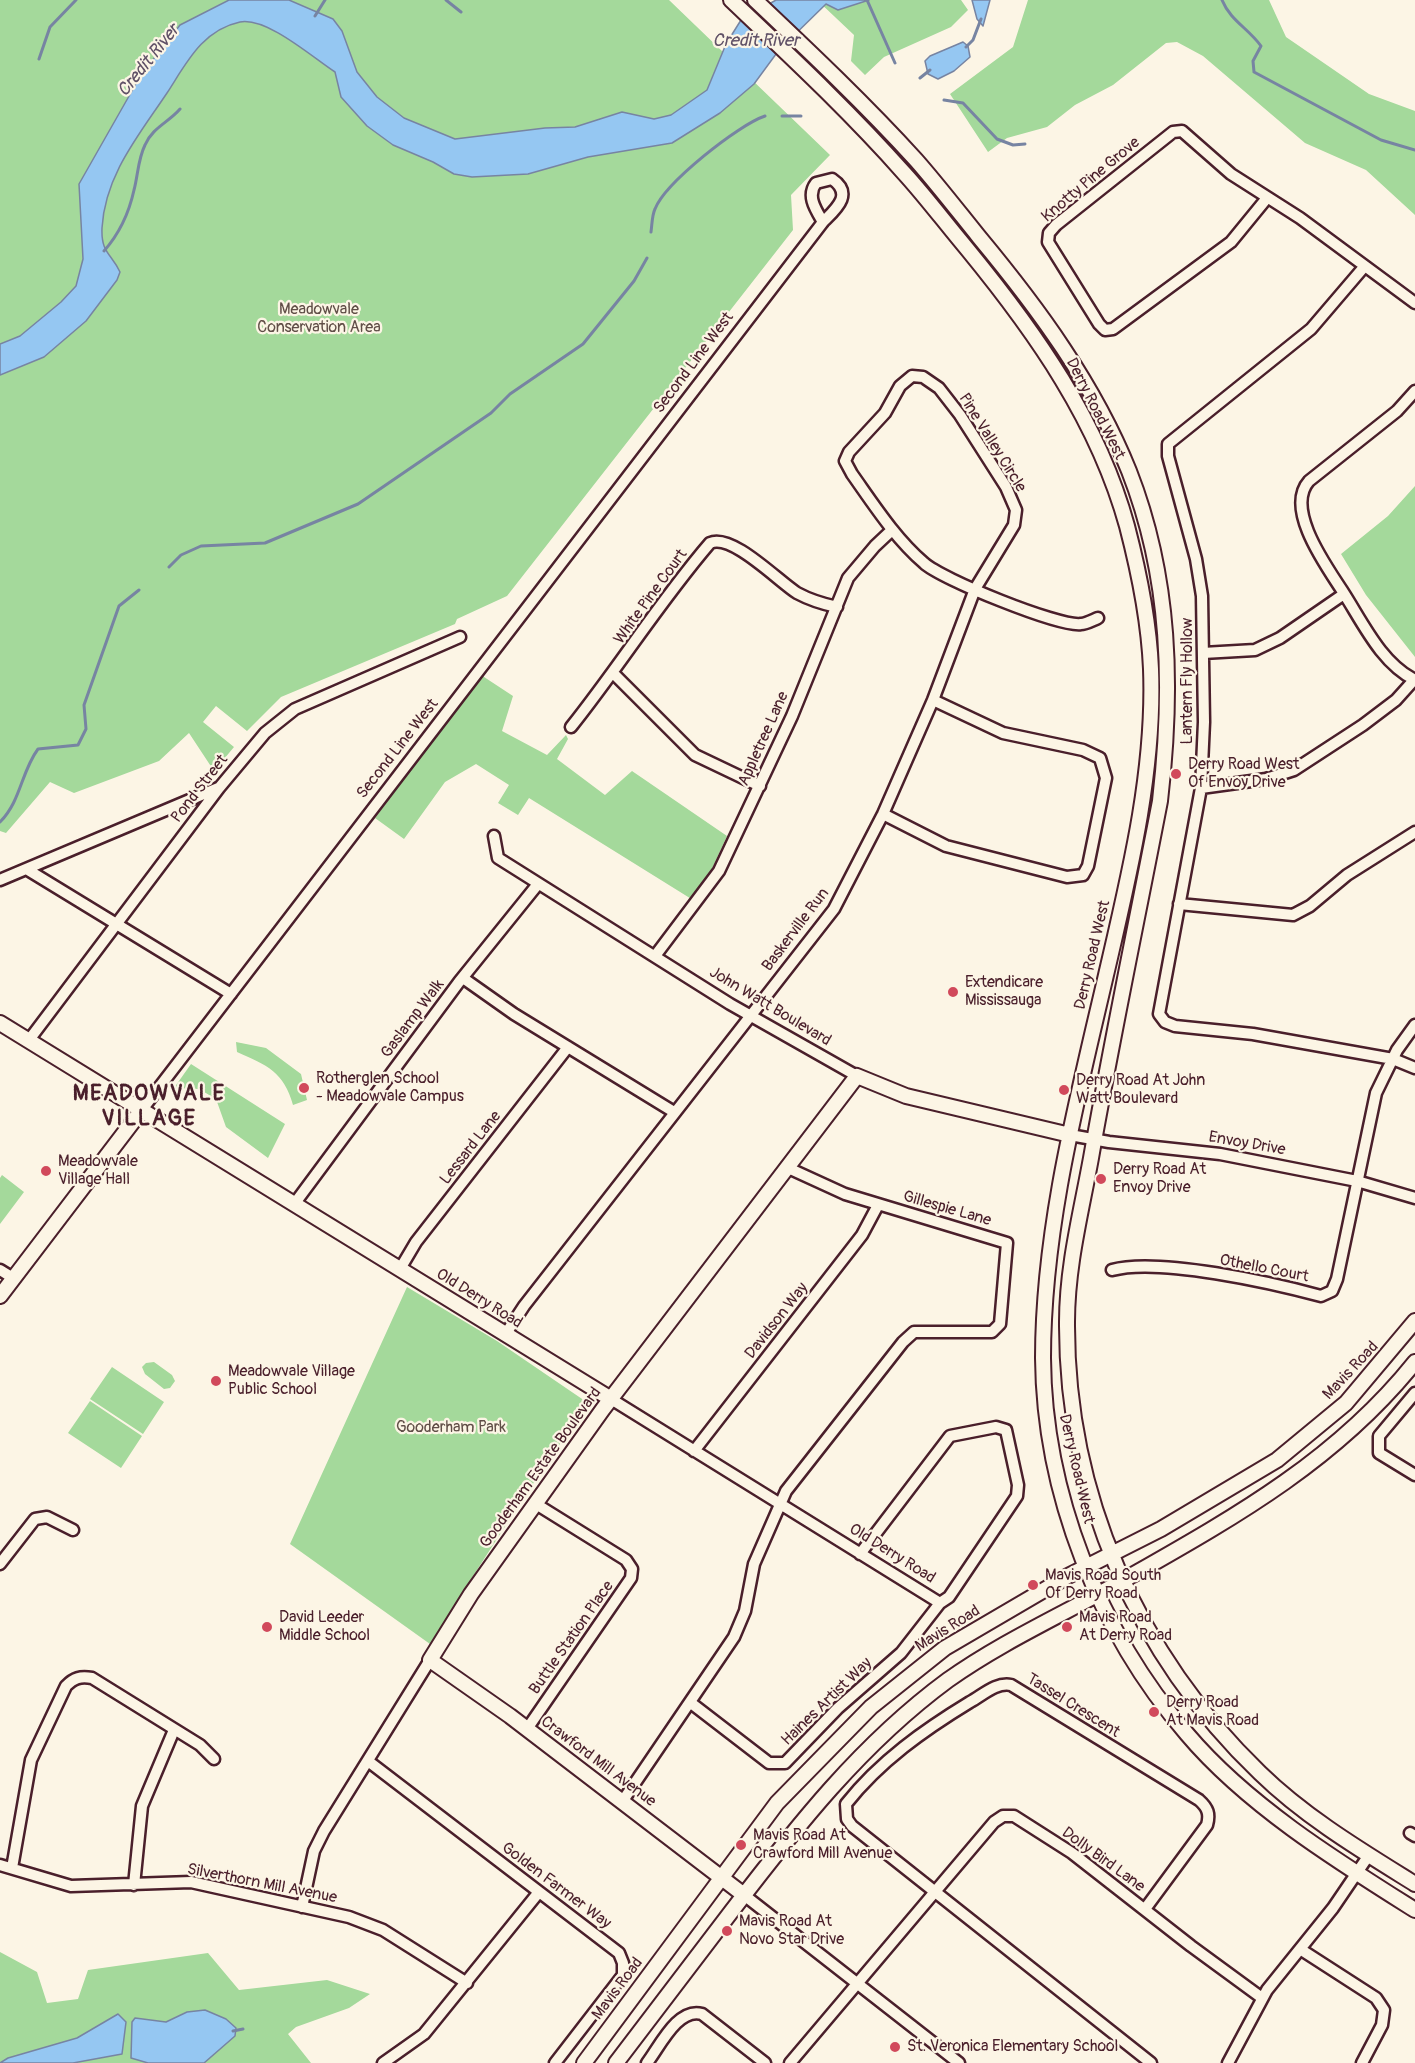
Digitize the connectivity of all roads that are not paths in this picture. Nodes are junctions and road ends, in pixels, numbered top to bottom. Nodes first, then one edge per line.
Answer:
1 (731, 0) edge
2 (755, 0) edge
3 (1267, 198) junction
4 (823, 222) dead end
5 (1364, 267) junction
6 (1415, 303) edge
7 (1415, 391) edge
8 (892, 530) junction
9 (975, 589) junction
10 (1344, 594) junction
11 (837, 607) junction
12 (1098, 618) dead end
13 (460, 637) dead end
14 (1203, 653) junction
15 (614, 674) junction
16 (1415, 680) edge
17 (933, 700) junction
18 (571, 728) dead end
19 (760, 786) junction
20 (219, 788) junction
21 (1201, 788) junction
22 (883, 814) junction
23 (1415, 832) edge
24 (494, 836) dead end
25 (28, 870) junction
26 (0, 880) edge
27 (538, 884) junction
28 (1179, 904) junction
29 (115, 924) junction
30 (655, 956) junction
31 (463, 978) junction
32 (231, 994) junction
33 (749, 1015) junction
34 (0, 1023) edge
35 (1415, 1025) edge
36 (29, 1040) junction
37 (568, 1047) junction
38 (1393, 1059) junction
39 (1415, 1068) edge
40 (856, 1076) junction
41 (141, 1111) junction
42 (674, 1112) junction
43 (1070, 1136) junction
44 (1094, 1140) junction
45 (786, 1167) junction
46 (1357, 1181) junction
47 (1415, 1198) edge
48 (294, 1203) junction
49 (878, 1205) junction
50 (400, 1269) junction
51 (0, 1270) edge
52 (1112, 1270) dead end
53 (13, 1278) junction
54 (0, 1296) edge
55 (1415, 1322) edge
56 (505, 1335) junction
57 (1415, 1362) edge
58 (1415, 1394) edge
59 (611, 1399) junction
60 (694, 1451) junction
61 (1415, 1475) edge
62 (536, 1504) junction
63 (781, 1504) junction
64 (73, 1530) dead end
65 (860, 1554) junction
66 (1110, 1554) junction
67 (0, 1564) edge
68 (1087, 1566) junction
69 (1122, 1581) junction
70 (1099, 1593) junction
71 (940, 1603) junction
72 (430, 1660) junction
73 (691, 1703) junction
74 (527, 1729) junction
75 (174, 1730) junction
76 (214, 1759) dead end
77 (368, 1761) junction
78 (622, 1802) junction
79 (1369, 1855) junction
80 (0, 1865) edge
81 (12, 1868) junction
82 (1356, 1873) junction
83 (723, 1877) junction
84 (1415, 1884) edge
85 (134, 1885) junction
86 (539, 1892) junction
87 (933, 1892) junction
88 (744, 1895) junction
89 (302, 1907) junction
90 (1145, 1909) junction
91 (1415, 1910) edge
92 (1300, 1949) junction
93 (467, 1983) junction
94 (856, 1983) junction
95 (1262, 1998) junction
96 (384, 2063) edge
97 (555, 2063) edge
98 (584, 2063) edge
99 (615, 2063) edge
100 (647, 2063) edge
101 (765, 2063) edge
102 (790, 2063) edge
103 (958, 2063) edge
104 (1151, 2063) edge
105 (1228, 2063) edge
106 (1362, 2063) edge

1 - 43 main road, Derry Road West
2 - 44 main road, Derry Road West
3 - 3 street, Knotty Pine Grove
3 - 5 street, Knotty Pine Grove
4 - 32 street, Second Line West
5 - 6 street, Knotty Pine Grove
5 - 14 street, Lantern Fly Hollow
7 - 10 street
8 - 9 street, Pine Valley Circle
8 - 9 street, Pine Valley Circle
8 - 11 street, Appletree Lane
9 - 12 street
9 - 17 street, Baskerville Run
10 - 14 street
10 - 16 street
11 - 15 street, White Pine Court
11 - 19 street, Appletree Lane
13 - 20 street, Pond Street
14 - 21 street, Lantern Fly Hollow
15 - 18 street, White Pine Court
15 - 19 street
16 - 21 street
17 - 22 street, Baskerville Run
17 - 22 street
19 - 30 street, Appletree Lane
20 - 25 street
20 - 29 street, Pond Street
21 - 28 street, Lantern Fly Hollow
22 - 33 street, Baskerville Run
23 - 28 street
24 - 27 street, John Watt Boulevard
25 - 26 street
25 - 29 street
27 - 30 street, John Watt Boulevard
27 - 31 street, Gaslamp Walk
28 - 38 street, Lantern Fly Hollow
29 - 32 street
29 - 36 street, Pond Street
30 - 33 street, John Watt Boulevard
31 - 37 street
31 - 48 street, Gaslamp Walk
32 - 41 street, Second Line West
33 - 40 street, John Watt Boulevard
33 - 42 street, Baskerville Run
34 - 36 main road, Old Derry Road
35 - 38 street, Othello Court
36 - 41 main road, Old Derry Road
37 - 42 street
37 - 50 street, Lessard Lane
38 - 39 street
38 - 46 street, Othello Court
40 - 43 main road, John Watt Boulevard
40 - 45 main road, Gooderham Estate Boulevard
41 - 48 main road, Old Derry Road
41 - 53 main road, Second Line West
42 - 56 street, Baskerville Run
43 - 44 street, Envoy Drive
43 - 68 main road, Derry Road West
44 - 46 street, Envoy Drive
44 - 66 main road, Derry Road West
45 - 49 street, Gillespie Lane
45 - 59 main road, Gooderham Estate Boulevard
46 - 47 street, Envoy Drive
46 - 52 street, Othello Court
48 - 50 main road, Old Derry Road
49 - 60 street, Davidson Way
49 - 63 street, Gillespie Lane
50 - 56 main road, Old Derry Road
51 - 53 street
53 - 54 main road, Second Line West
55 - 66 main road, Mavis Road
56 - 59 main road, Old Derry Road
57 - 69 main road
58 - 61 street
59 - 60 street, Old Derry Road
59 - 62 main road, Gooderham Estate Boulevard
60 - 63 street, Old Derry Road
62 - 72 main road, Gooderham Estate Boulevard
62 - 74 street, Buttle Station Place
63 - 65 street, Old Derry Road
63 - 73 street
64 - 67 street
65 - 71 street, Old Derry Road
65 - 71 street, Haines Artist Way
66 - 68 main road, Mavis Road
66 - 69 main road, Derry Road West
68 - 70 main road, Derry Road West
68 - 83 main road, Mavis Road
69 - 70 main road
69 - 79 main road, Derry Road West
70 - 82 main road, Derry Road West
70 - 88 main road
71 - 73 street, Haines Artist Way
72 - 74 main road, Crawford Mill Avenue
72 - 77 street, Gooderham Estate Boulevard
73 - 78 street
74 - 78 main road, Crawford Mill Avenue
75 - 76 street
75 - 81 street
75 - 85 street
77 - 86 street, Golden Farmer Way
77 - 89 street, Gooderham Estate Boulevard
78 - 83 main road, Crawford Mill Avenue
79 - 82 street
79 - 84 main road, Derry Road West
80 - 81 street, Silverthorn Mill Avenue
81 - 85 street, Silverthorn Mill Avenue
82 - 91 main road, Derry Road West
82 - 92 street
83 - 88 main road, Crawford Mill Avenue
83 - 98 main road, Mavis Road
85 - 89 street, Silverthorn Mill Avenue
86 - 93 street
86 - 97 street, Golden Farmer Way
87 - 90 street, Dolly Bird Lane
87 - 90 street, Tassel Crescent
87 - 94 street
87 - 104 street
88 - 94 street
88 - 99 main road
89 - 93 street, Silverthorn Mill Avenue
90 - 95 street, Dolly Bird Lane
92 - 95 street
92 - 106 street
93 - 96 street
94 - 102 street
94 - 103 street
95 - 105 street
100 - 101 street

